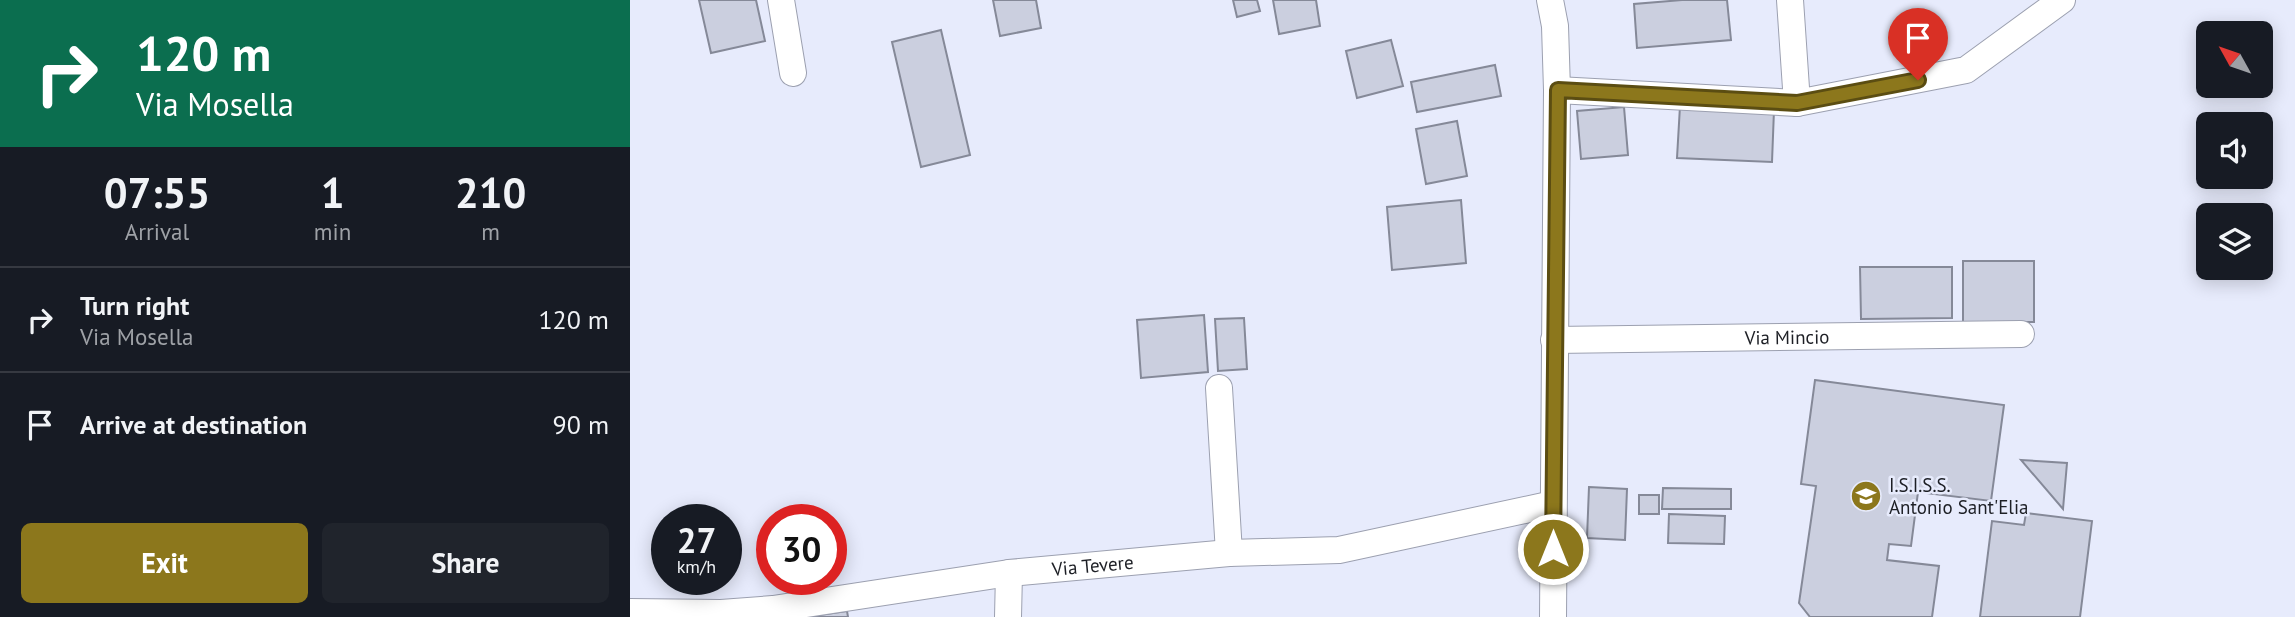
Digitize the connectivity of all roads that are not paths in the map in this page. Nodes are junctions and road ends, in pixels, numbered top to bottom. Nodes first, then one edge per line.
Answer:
1 (781, 0) edge
2 (1550, 0) edge
3 (1790, 0) edge
4 (2062, 0) edge
5 (793, 73) dead end
6 (1558, 90) junction
7 (1797, 103) junction
8 (2021, 334) dead end
9 (1554, 340) junction
10 (1219, 388) dead end
11 (1553, 504) junction
12 (1229, 553) junction
13 (1009, 573) junction
14 (630, 612) edge
15 (1008, 617) edge
16 (1553, 617) edge

1 - 5 street
2 - 6 street
3 - 7 street
4 - 7 street
6 - 7 street
6 - 9 street
8 - 9 street, Via Mincio
9 - 11 street
10 - 12 street
11 - 12 street, Via Tevere
11 - 16 street
12 - 13 street, Via Tevere
13 - 14 street, Via Tevere
13 - 15 street

